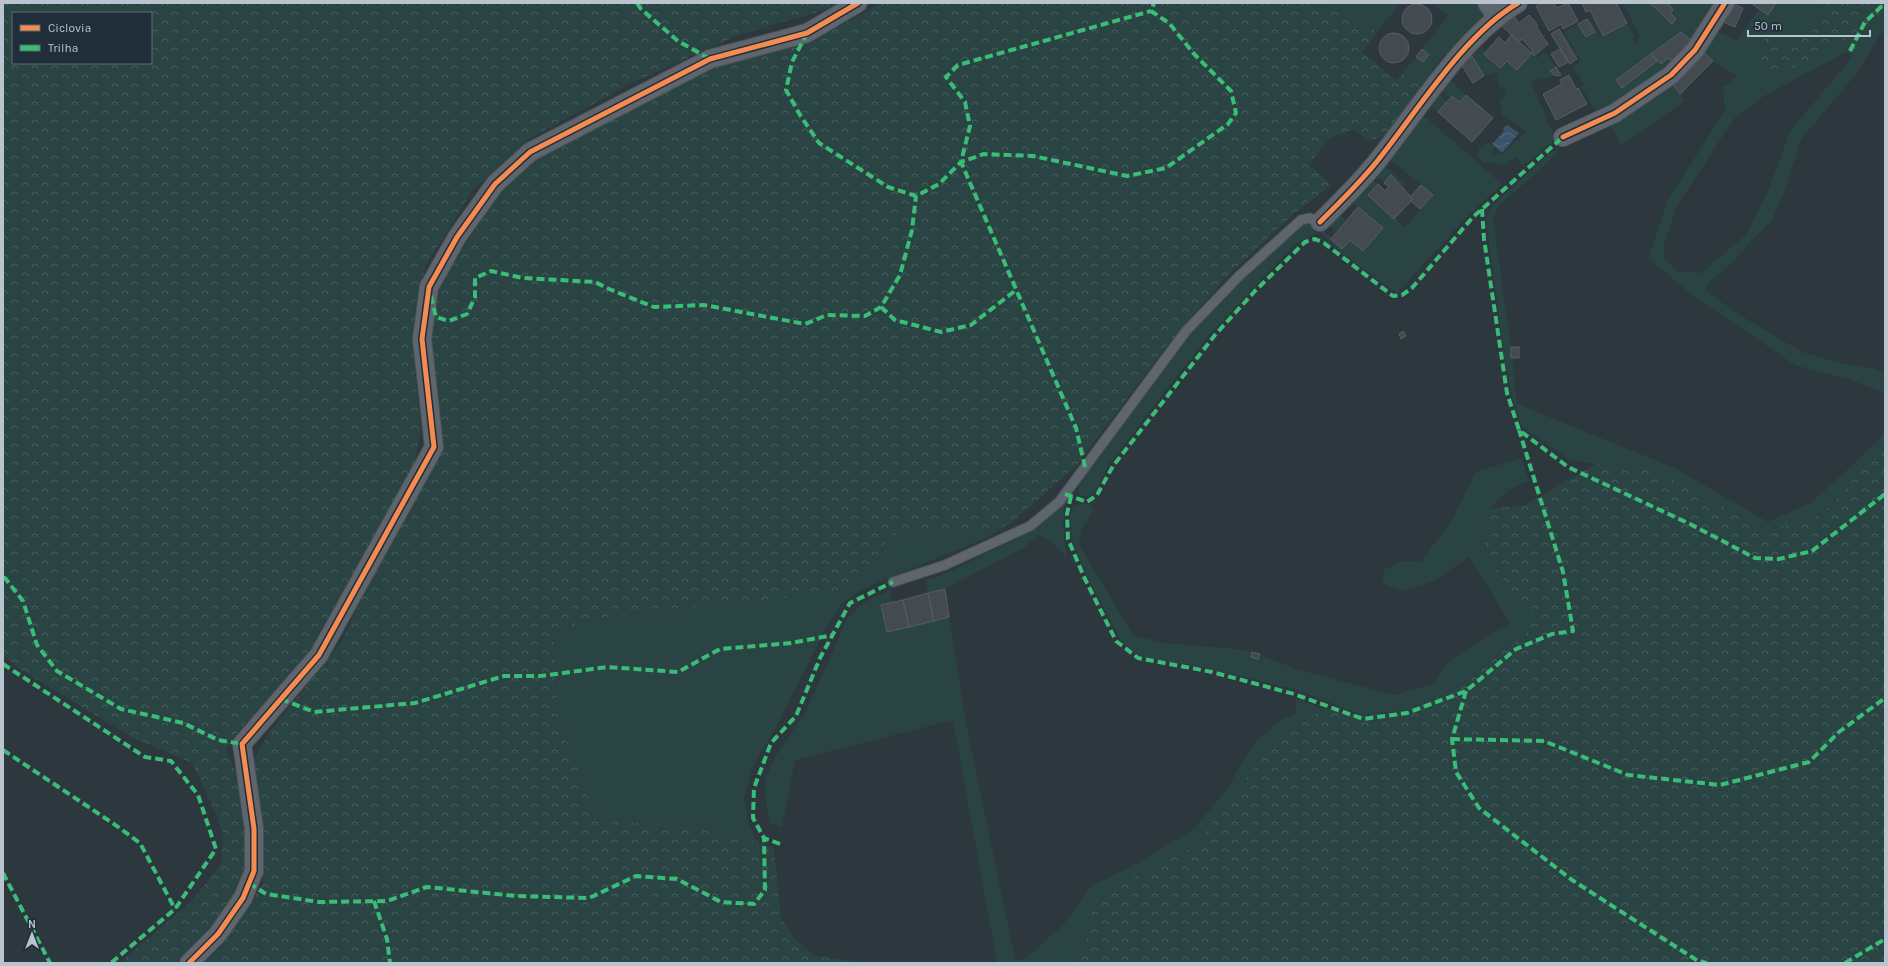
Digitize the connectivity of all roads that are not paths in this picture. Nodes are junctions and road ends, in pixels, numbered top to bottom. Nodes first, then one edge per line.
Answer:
1 (858, 3) edge
2 (1518, 3) edge
3 (1726, 3) edge
4 (1492, 10) edge
5 (1563, 137) dead end
6 (1320, 222) joint
7 (893, 582) dead end
8 (189, 963) edge

1 - 8 street
2 - 4 street
3 - 5 street
4 - 6 street
6 - 7 lane

